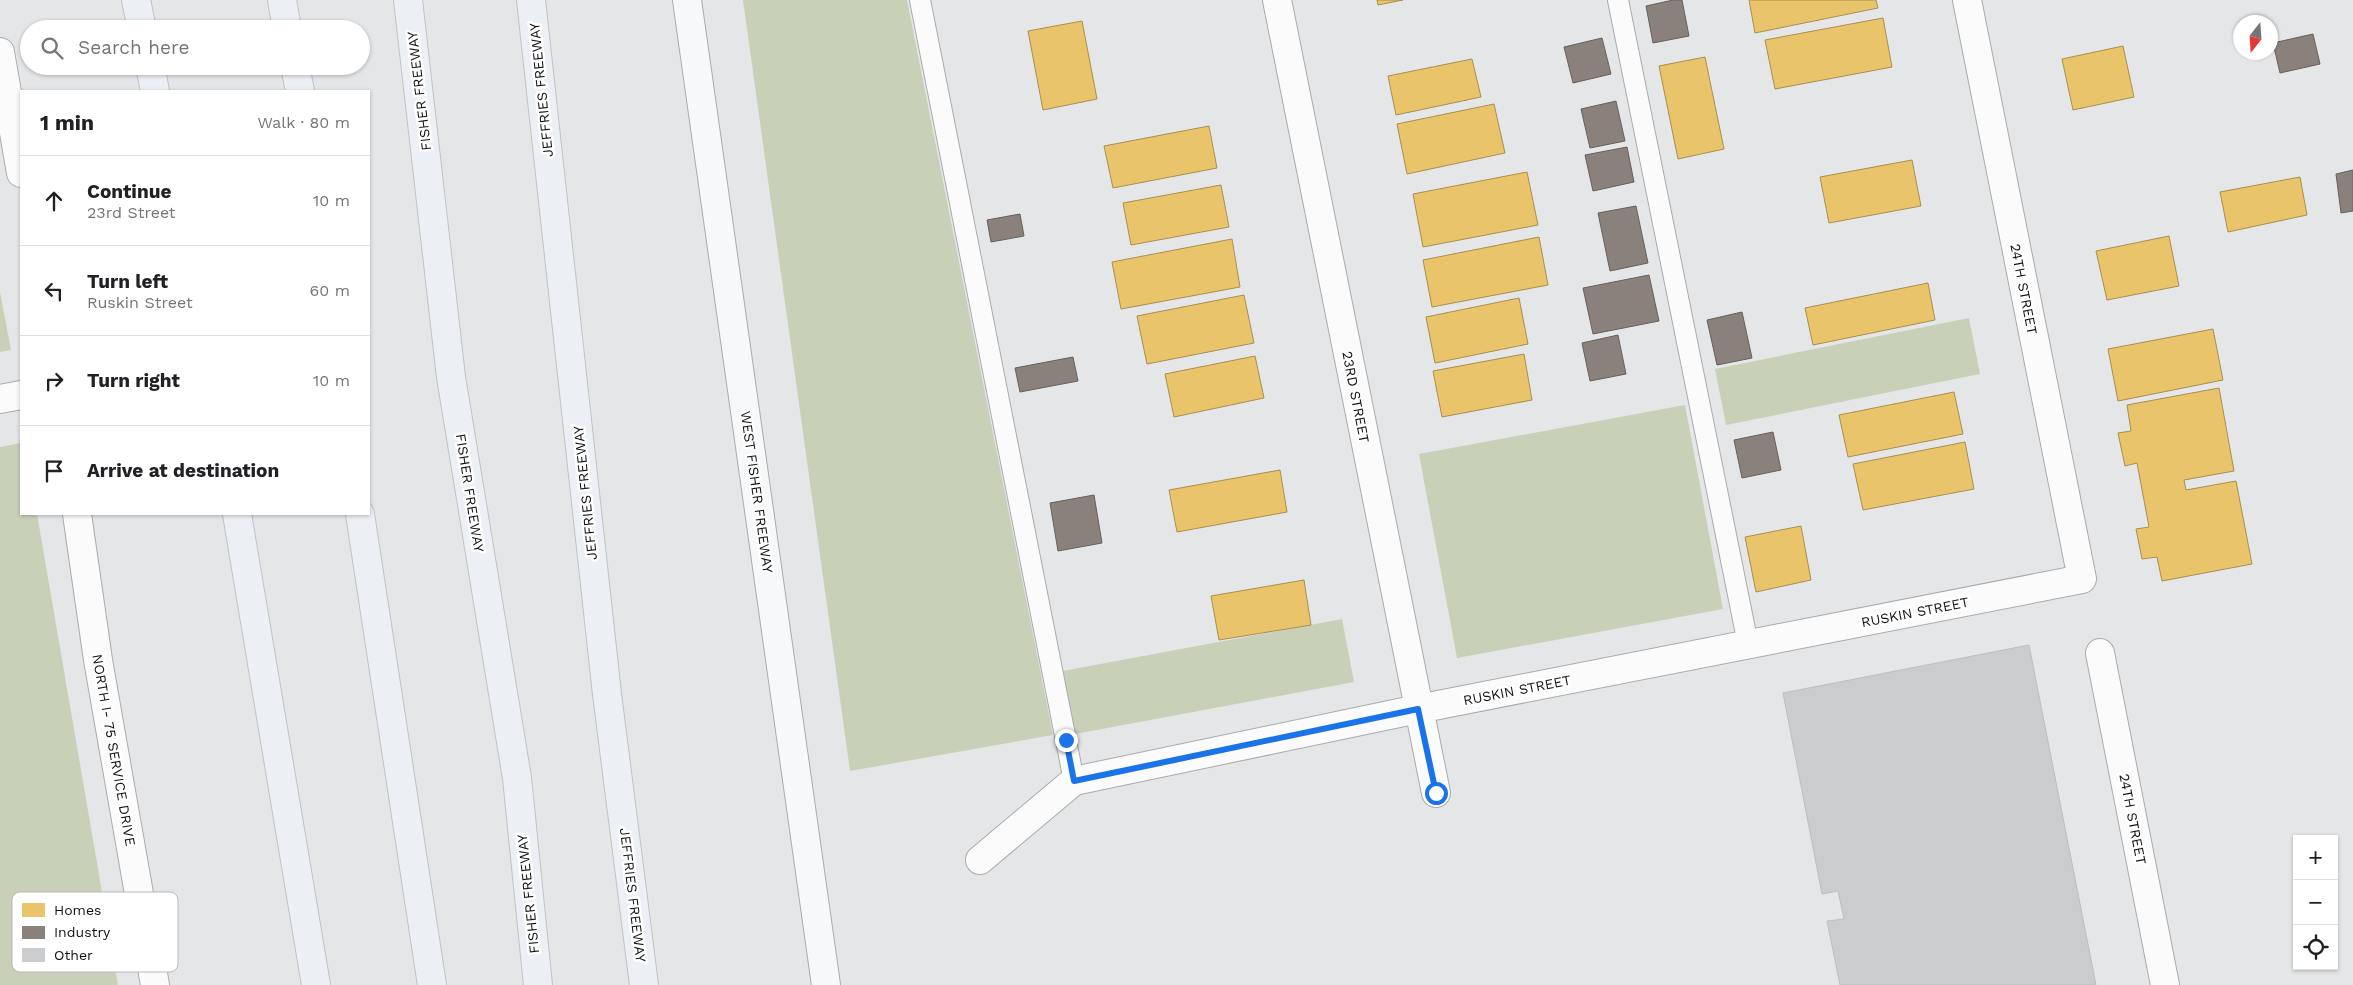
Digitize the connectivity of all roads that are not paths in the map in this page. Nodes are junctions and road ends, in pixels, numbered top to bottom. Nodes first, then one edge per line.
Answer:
1 (136, 0) edge
2 (282, 0) edge
3 (295, 0) edge
4 (408, 0) edge
5 (531, 0) edge
6 (687, 0) edge
7 (920, 0) edge
8 (1277, 0) edge
9 (1618, 0) edge
10 (1967, 0) edge
11 (140, 20) edge
12 (285, 20) edge
13 (297, 20) edge
14 (0, 52) edge
15 (152, 75) edge
16 (297, 75) edge
17 (302, 75) edge
18 (155, 90) edge
19 (300, 90) edge
20 (304, 90) edge
21 (20, 167) edge
22 (20, 395) edge
23 (0, 399) edge
24 (77, 515) edge
25 (237, 515) edge
26 (360, 515) edge
27 (2082, 579) joint
28 (1748, 644) junction
29 (2100, 653) dead end
30 (1418, 709) junction
31 (1074, 781) junction
32 (1436, 793) dead end
33 (980, 860) dead end
34 (139, 892) edge
35 (153, 972) edge
36 (155, 985) edge
37 (316, 985) edge
38 (432, 985) edge
39 (538, 985) edge
40 (644, 985) edge
41 (826, 985) edge
42 (2165, 985) edge

1 - 11 highway
2 - 12 highway
3 - 13 highway
4 - 39 highway, FISHER FREEWAY
5 - 40 highway, JEFFRIES FREEWAY
6 - 41 street, WEST FISHER FREEWAY
7 - 31 lane
8 - 30 street, 23RD STREET
9 - 28 lane
10 - 27 street, 24TH STREET
14 - 21 street
15 - 18 highway
16 - 19 highway
17 - 20 highway
22 - 23 street
24 - 34 street, NORTH I- 75 SERVICE DRIVE
25 - 37 highway
26 - 38 highway
27 - 28 street, RUSKIN STREET
28 - 30 street, RUSKIN STREET
29 - 42 street, 24TH STREET
30 - 31 street, RUSKIN STREET
30 - 32 street, 23RD STREET
31 - 33 street, RUSKIN STREET
35 - 36 street, NORTH I- 75 SERVICE DRIVE

